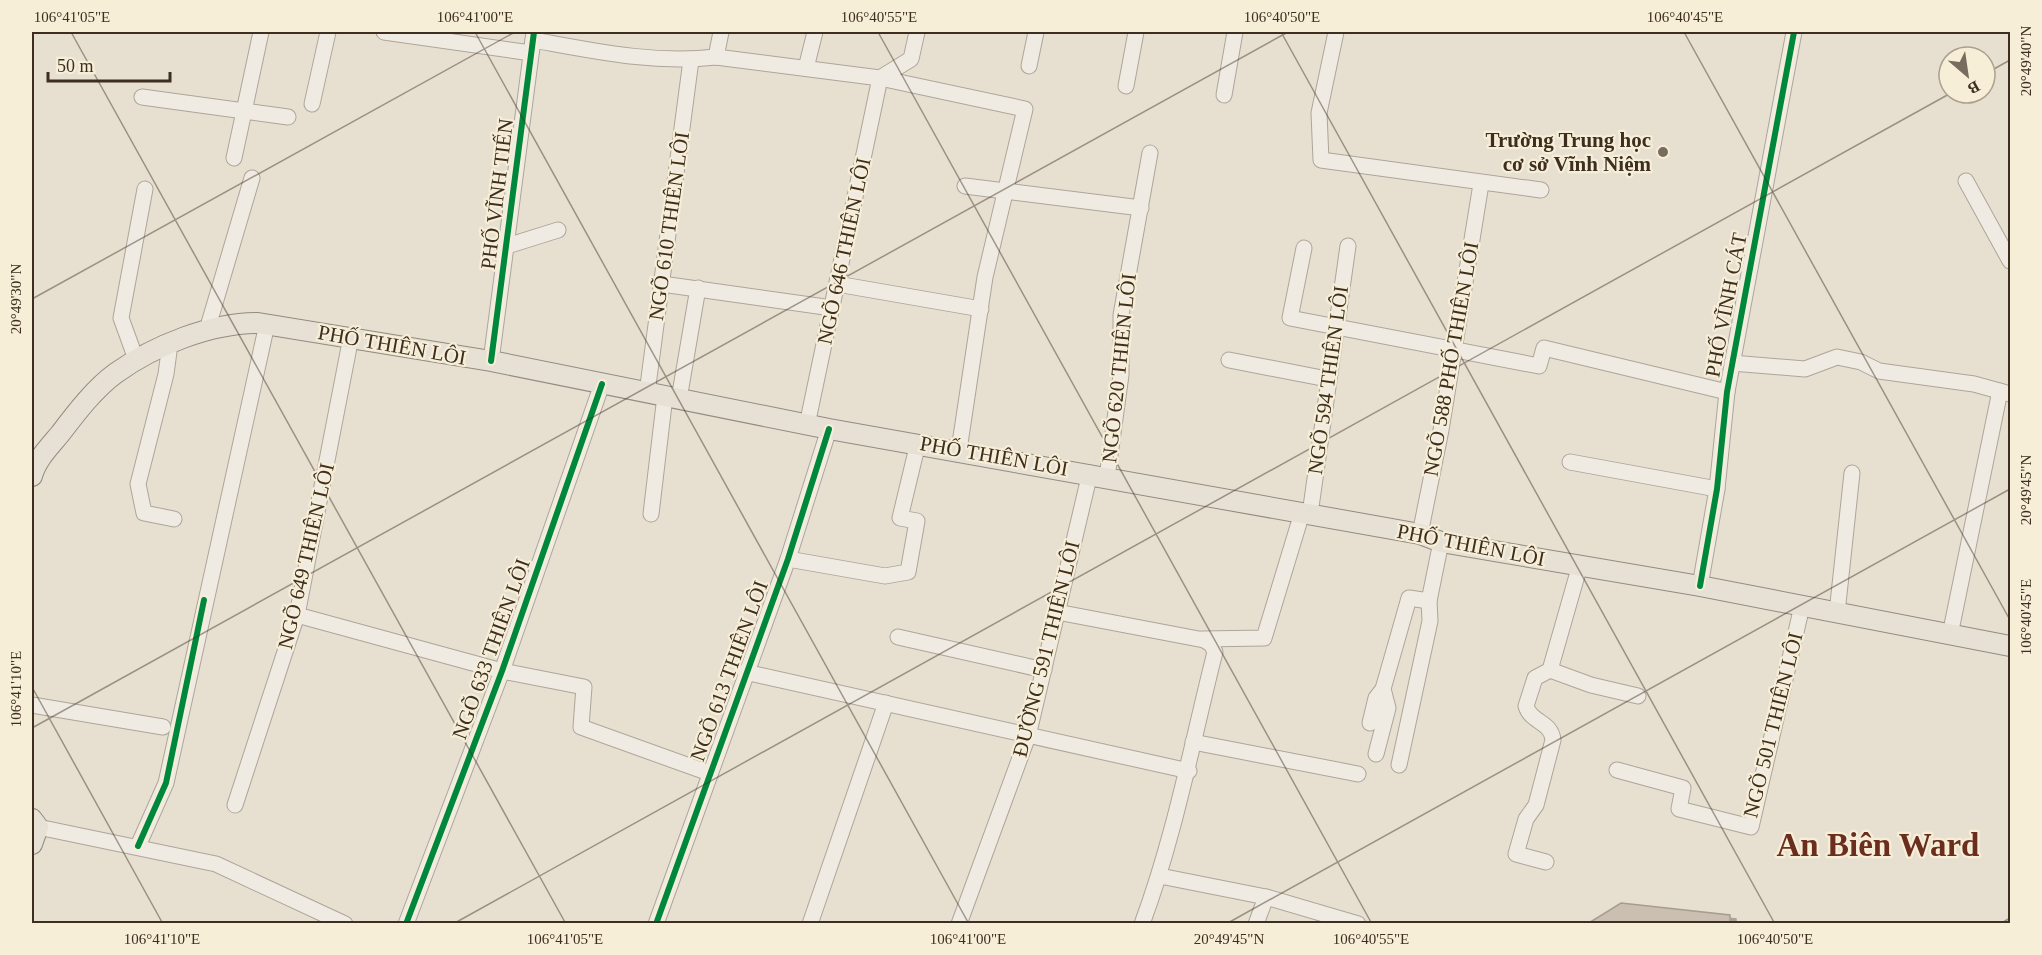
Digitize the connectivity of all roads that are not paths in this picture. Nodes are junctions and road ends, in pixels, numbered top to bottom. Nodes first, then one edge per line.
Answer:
1 (261, 32) edge
2 (328, 32) edge
3 (384, 32) edge
4 (721, 32) edge
5 (815, 32) edge
6 (917, 32) edge
7 (1036, 32) edge
8 (1136, 32) edge
9 (1235, 32) edge
10 (1336, 32) edge
11 (1794, 32) edge
12 (533, 41) edge
13 (716, 57) junction
14 (691, 60) junction
15 (1029, 66) dead end
16 (806, 68) junction
17 (880, 78) junction
18 (1126, 86) dead end
19 (1224, 95) dead end
20 (142, 97) dead end
21 (312, 104) dead end
22 (245, 112) junction
23 (288, 117) dead end
24 (1150, 153) dead end
25 (234, 158) dead end
26 (252, 178) dead end
27 (1966, 181) dead end
28 (1480, 184) junction
29 (965, 186) dead end
30 (145, 189) dead end
31 (1541, 190) dead end
32 (1006, 191) junction
33 (1141, 208) junction
34 (558, 230) dead end
35 (507, 246) junction
36 (1348, 246) dead end
37 (1304, 248) dead end
38 (2010, 261) edge
39 (662, 284) junction
40 (837, 284) junction
41 (698, 288) junction
42 (832, 308) junction
43 (981, 309) junction
44 (267, 324) junction
45 (1335, 328) junction
46 (207, 330) junction
47 (351, 337) junction
48 (170, 344) junction
49 (1454, 348) junction
50 (1229, 360) dead end
51 (491, 361) junction
52 (137, 362) junction
53 (1732, 363) junction
54 (1327, 379) junction
55 (602, 384) junction
56 (1727, 392) junction
57 (2005, 392) edge
58 (664, 396) junction
59 (807, 424) junction
60 (829, 429) junction
61 (918, 443) junction
62 (959, 450) junction
63 (1570, 462) dead end
64 (32, 471) edge
65 (1852, 474) dead end
66 (1098, 475) junction
67 (1717, 489) junction
68 (651, 514) dead end
69 (1306, 514) junction
70 (174, 519) dead end
71 (1420, 534) junction
72 (1441, 542) junction
73 (788, 560) junction
74 (1580, 565) junction
75 (1700, 586) junction
76 (1429, 601) junction
77 (1802, 606) junction
78 (1057, 612) junction
79 (1837, 614) junction
80 (297, 615) junction
81 (1950, 634) junction
82 (898, 637) dead end
83 (1200, 639) junction
84 (2010, 646) edge
85 (1044, 670) junction
86 (1550, 670) junction
87 (502, 671) junction
88 (745, 672) junction
89 (1383, 689) junction
90 (1638, 696) dead end
91 (886, 703) junction
92 (32, 705) edge
93 (1370, 723) dead end
94 (163, 727) dead end
95 (1028, 736) junction
96 (1193, 742) junction
97 (1376, 754) dead end
98 (1399, 765) dead end
99 (1617, 770) dead end
100 (1189, 771) junction
101 (709, 773) junction
102 (1358, 774) dead end
103 (235, 805) dead end
104 (34, 830) edge
105 (138, 846) junction
106 (1546, 862) dead end
107 (1160, 876) junction
108 (1266, 897) junction
109 (345, 924) edge
110 (406, 924) edge
111 (656, 924) edge
112 (810, 924) edge
113 (959, 924) edge
114 (1142, 924) edge
115 (1257, 924) edge
116 (1358, 924) edge

1 - 22 street
2 - 21 street
3 - 12 street
4 - 13 street
5 - 16 street
6 - 17 street
7 - 15 street
8 - 18 street
9 - 19 street
10 - 28 street
11 - 53 street, PHỐ VĨNH CÁT
12 - 14 street
12 - 35 street, PHỐ VĨNH TIẾN
13 - 14 street
13 - 16 street
14 - 39 street, NGÕ 610 THIÊN LÔI
16 - 17 street
17 - 32 street
17 - 40 street, NGÕ 646 THIÊN LÔI
20 - 22 street
22 - 23 street
22 - 25 street
24 - 33 street, NGÕ 620 THIÊN LÔI
26 - 46 street
27 - 38 street
28 - 31 street
28 - 49 street, NGÕ 588 PHỐ THIÊN LÔI
29 - 32 street
30 - 52 street
32 - 33 street
32 - 43 street
33 - 66 street, NGÕ 620 THIÊN LÔI
34 - 35 street
35 - 51 street, PHỐ VĨNH TIẾN
36 - 45 street, NGÕ 594 THIÊN LÔI
37 - 45 street
39 - 41 street
39 - 58 street, NGÕ 610 THIÊN LÔI
40 - 42 street, NGÕ 646 THIÊN LÔI
40 - 43 street
41 - 42 street
41 - 58 street
42 - 59 street, NGÕ 646 THIÊN LÔI
43 - 62 street
44 - 46 main road, PHỐ THIÊN LÔI
44 - 47 main road, PHỐ THIÊN LÔI
44 - 105 street
45 - 49 street
45 - 54 street, NGÕ 594 THIÊN LÔI
46 - 48 main road, PHỐ THIÊN LÔI
47 - 51 main road, PHỐ THIÊN LÔI
47 - 80 street, NGÕ 649 THIÊN LÔI
48 - 52 main road, PHỐ THIÊN LÔI
48 - 70 street
49 - 56 street
49 - 71 street, NGÕ 588 PHỐ THIÊN LÔI
50 - 54 street
51 - 55 main road, PHỐ THIÊN LÔI
52 - 64 main road, PHỐ THIÊN LÔI
53 - 56 street, PHỐ VĨNH CÁT
53 - 57 street
54 - 69 street, NGÕ 594 THIÊN LÔI
55 - 58 main road, PHỐ THIÊN LÔI
55 - 87 street, NGÕ 633 THIÊN LÔI
56 - 67 street, PHỐ VĨNH CÁT
57 - 81 street
58 - 59 main road, PHỐ THIÊN LÔI
58 - 68 street
59 - 60 main road, PHỐ THIÊN LÔI
60 - 61 main road, PHỐ THIÊN LÔI
60 - 73 street, NGÕ 613 THIÊN LÔI
61 - 62 main road, PHỐ THIÊN LÔI
61 - 73 street
62 - 66 main road, PHỐ THIÊN LÔI
63 - 67 street
65 - 79 street
66 - 69 main road, PHỐ THIÊN LÔI
66 - 78 street, ĐƯỜNG 591 THIÊN LÔI
67 - 75 street, PHỐ VĨNH CÁT
69 - 71 main road, PHỐ THIÊN LÔI
69 - 83 street, NGÕ 594 THIÊN LÔI
71 - 72 main road, PHỐ THIÊN LÔI
72 - 74 main road, PHỐ THIÊN LÔI
72 - 76 street
73 - 88 street, NGÕ 613 THIÊN LÔI
74 - 75 main road, PHỐ THIÊN LÔI
74 - 86 street
75 - 77 main road, PHỐ THIÊN LÔI
76 - 89 street
76 - 98 street
77 - 79 main road, PHỐ THIÊN LÔI
77 - 99 street, NGÕ 501 THIÊN LÔI
78 - 83 street
78 - 85 street, ĐƯỜNG 591 THIÊN LÔI
79 - 81 main road, PHỐ THIÊN LÔI
80 - 87 street
80 - 103 street, NGÕ 649 THIÊN LÔI
81 - 84 main road, PHỐ THIÊN LÔI
82 - 85 street
83 - 96 street
85 - 95 street, ĐƯỜNG 591 THIÊN LÔI
86 - 90 street
86 - 106 street
87 - 101 street
87 - 110 street, NGÕ 633 THIÊN LÔI
88 - 91 street
88 - 101 street, NGÕ 613 THIÊN LÔI
89 - 93 street
89 - 97 street
91 - 95 street
91 - 112 street
92 - 94 street
95 - 100 street
95 - 113 street, ĐƯỜNG 591 THIÊN LÔI
96 - 100 street
96 - 102 street
100 - 107 street
101 - 111 street, NGÕ 613 THIÊN LÔI
104 - 105 street
105 - 109 street
107 - 108 street
107 - 114 street
108 - 115 street
108 - 116 street

